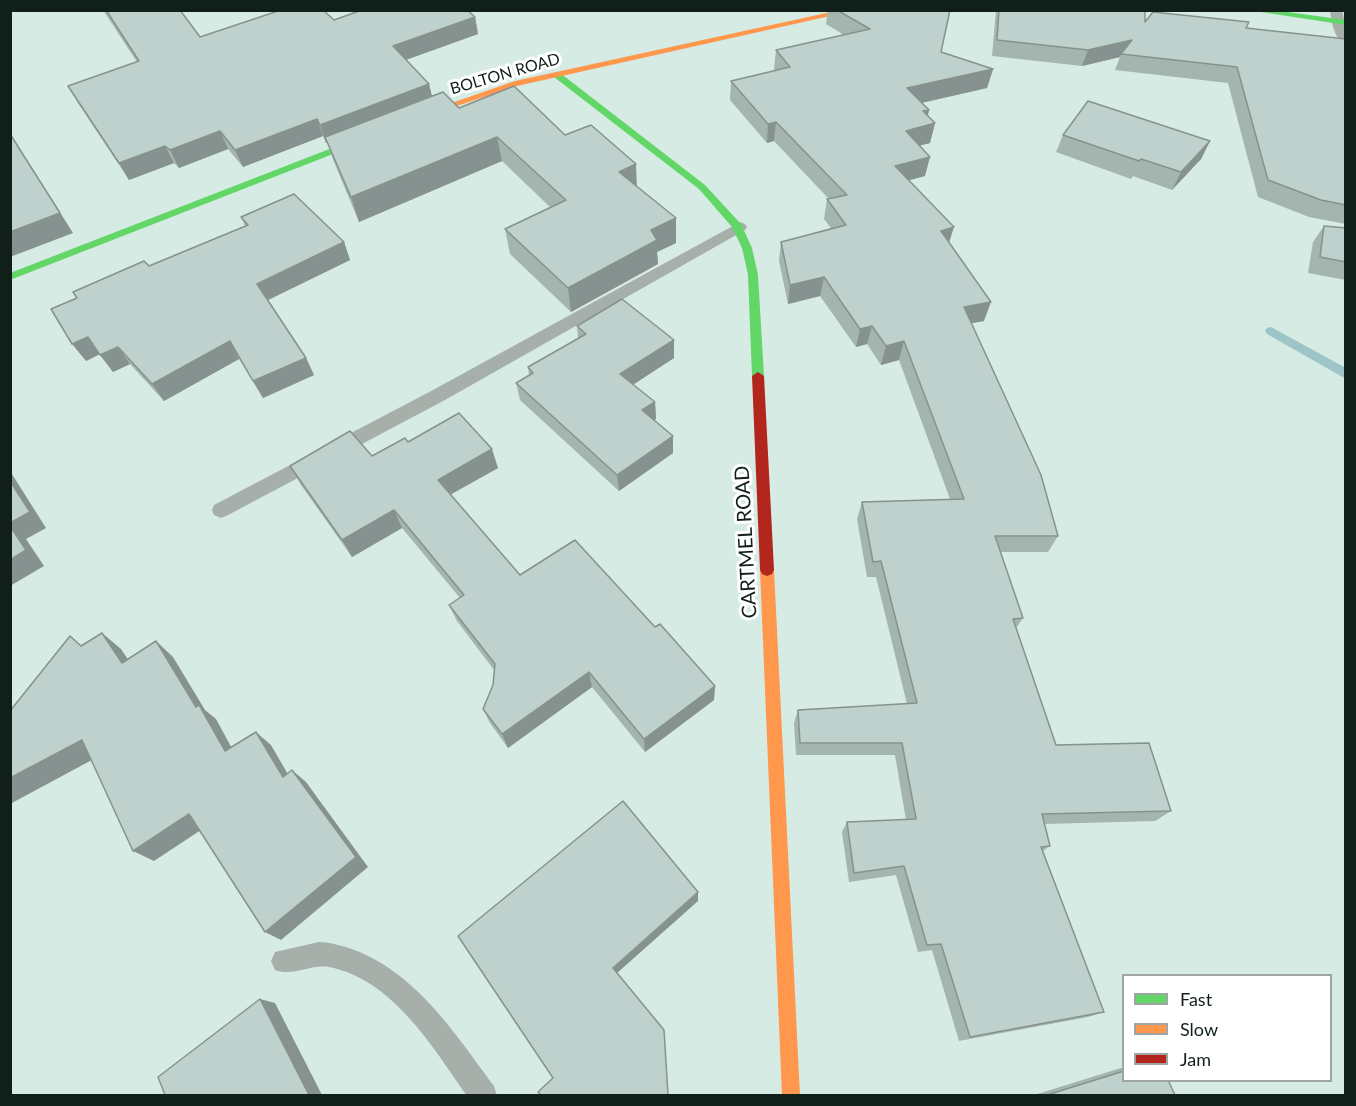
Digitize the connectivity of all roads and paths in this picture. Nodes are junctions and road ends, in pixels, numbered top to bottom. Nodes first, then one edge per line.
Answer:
1 (853, 10) edge
2 (1252, 10) edge
3 (1339, 19) edge
4 (1346, 42) edge
5 (557, 75) junction
6 (740, 227) junction
7 (10, 277) edge
8 (221, 510) dead end
9 (284, 961) dead end
10 (484, 1095) edge
11 (791, 1095) edge

1 - 5 street, BOLTON ROAD
2 - 3 street
3 - 4 lane
5 - 6 street, CARTMEL ROAD
5 - 7 street, BOLTON ROAD
6 - 8 lane
6 - 11 street, CARTMEL ROAD
9 - 10 lane

